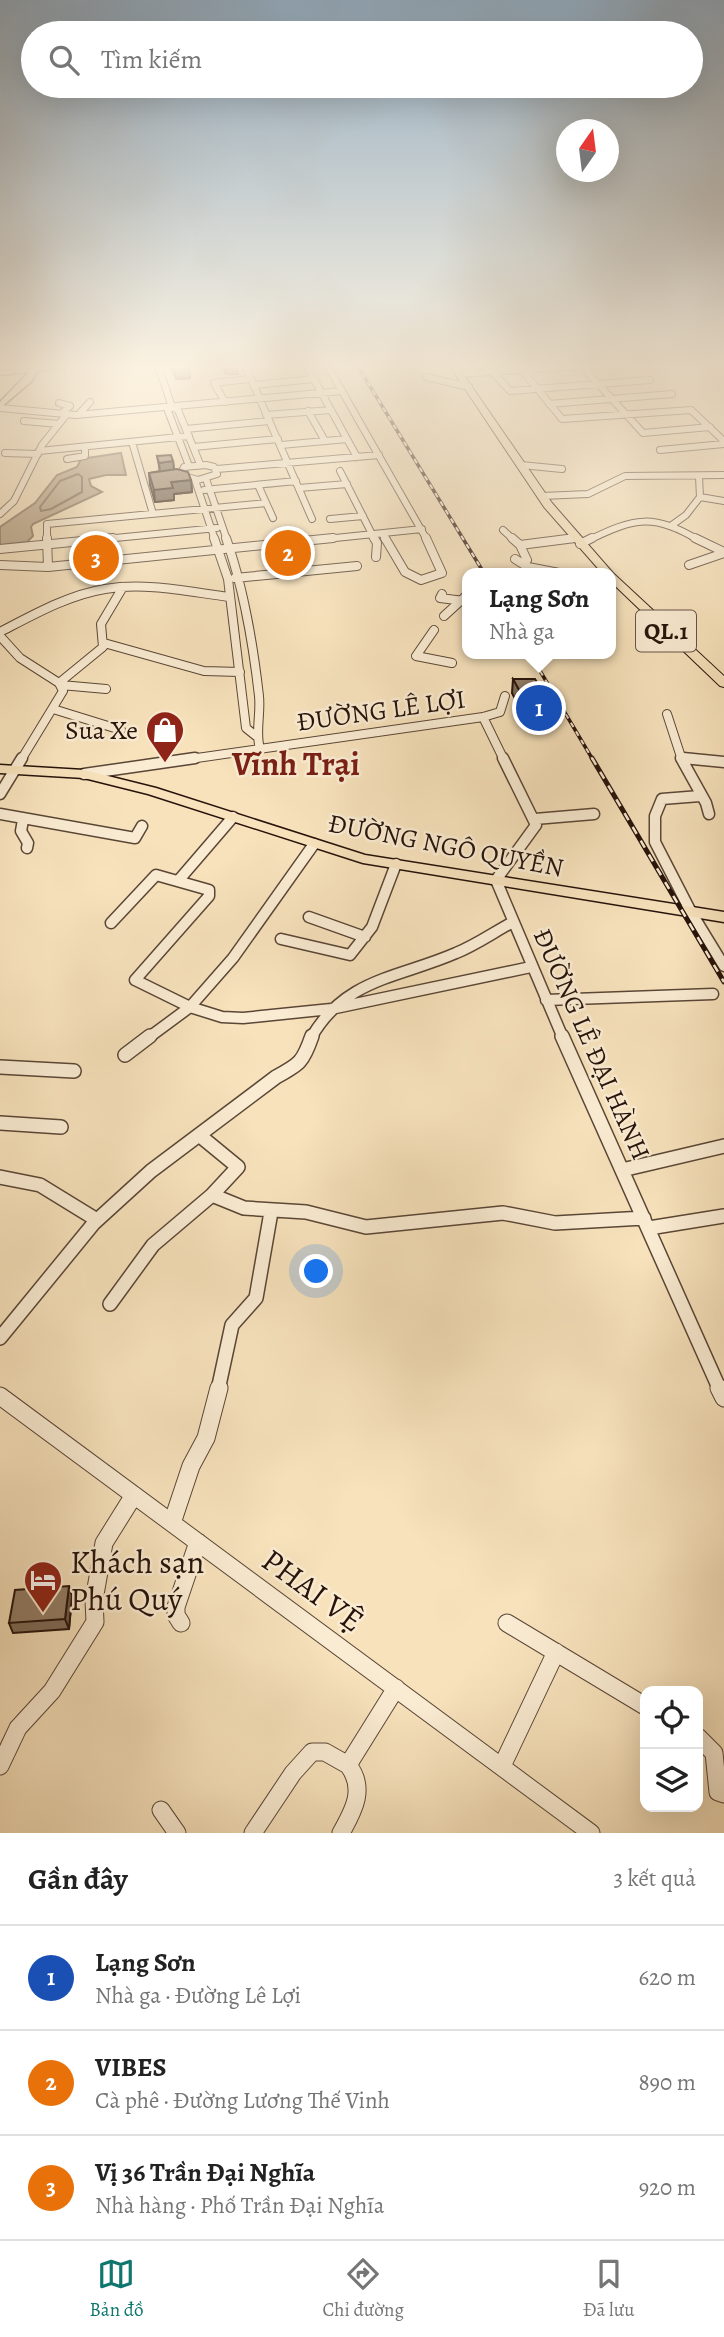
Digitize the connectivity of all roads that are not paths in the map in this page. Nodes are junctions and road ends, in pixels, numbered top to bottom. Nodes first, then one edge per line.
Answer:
1 (52, 451) edge
2 (85, 451) edge
3 (135, 451) edge
4 (183, 451) edge
5 (195, 451) edge
6 (283, 451) edge
7 (353, 451) edge
8 (376, 451) edge
9 (511, 451) edge
10 (38, 452) junction
11 (5, 453) dead end
12 (379, 456) junction
13 (357, 457) junction
14 (67, 459) dead end
15 (289, 463) junction
16 (200, 464) junction
17 (521, 465) junction
18 (189, 466) junction
19 (562, 468) dead end
20 (216, 469) junction
21 (340, 471) dead end
22 (180, 475) junction
23 (724, 475) edge
24 (168, 477) edge
25 (699, 477) junction
26 (156, 478) edge
27 (206, 479) junction
28 (144, 480) junction
29 (195, 480) junction
30 (347, 484) junction
31 (258, 485) junction
32 (298, 485) junction
33 (210, 490) junction
34 (198, 491) junction
35 (542, 496) junction
36 (701, 497) junction
37 (724, 501) edge
38 (266, 503) junction
39 (4, 508) edge
40 (216, 508) junction
41 (205, 509) junction
42 (0, 514) edge
43 (153, 514) junction
44 (363, 516) junction
45 (273, 518) dead end
46 (312, 519) dead end
47 (330, 519) dead end
48 (672, 525) junction
49 (224, 527) junction
50 (212, 529) junction
51 (503, 530) dead end
52 (423, 531) junction
53 (374, 536) junction
54 (384, 537) junction
55 (578, 541) junction
56 (48, 544) junction
57 (520, 544) junction
58 (0, 549) edge
59 (232, 551) junction
60 (724, 552) edge
61 (220, 553) junction
62 (376, 557) dead end
63 (0, 565) edge
64 (689, 565) dead end
65 (357, 566) dead end
66 (530, 568) edge
67 (603, 568) edge
68 (50, 569) junction
69 (240, 578) junction
70 (228, 579) junction
71 (616, 582) edge
72 (123, 587) junction
73 (442, 594) dead end
74 (462, 598) edge
75 (230, 599) junction
76 (462, 600) edge
77 (243, 601) junction
78 (443, 616) dead end
79 (433, 630) dead end
80 (0, 634) edge
81 (104, 643) junction
82 (252, 654) junction
83 (238, 655) junction
84 (452, 663) dead end
85 (240, 671) junction
86 (724, 683) edge
87 (60, 684) junction
88 (106, 689) dead end
89 (258, 696) junction
90 (505, 696) dead end
91 (244, 698) junction
92 (53, 709) junction
93 (667, 715) dead end
94 (483, 717) junction
95 (121, 730) dead end
96 (256, 736) junction
97 (260, 749) junction
98 (682, 758) junction
99 (724, 762) edge
100 (7, 769) edge
101 (84, 774) junction
102 (0, 794) edge
103 (700, 796) junction
104 (0, 814) edge
105 (594, 814) dead end
106 (709, 814) dead end
107 (233, 817) junction
108 (535, 819) junction
109 (23, 820) junction
110 (142, 826) dead end
111 (314, 844) junction
112 (27, 848) dead end
113 (396, 864) junction
114 (496, 880) junction
115 (178, 881) junction
116 (691, 912) junction
117 (309, 917) dead end
118 (724, 917) edge
119 (513, 922) junction
120 (111, 923) dead end
121 (365, 937) junction
122 (281, 939) dead end
123 (724, 966) edge
124 (531, 967) junction
125 (713, 994) dead end
126 (546, 1000) junction
127 (190, 1007) junction
128 (331, 1010) junction
129 (125, 1055) dead end
130 (0, 1067) edge
131 (74, 1071) dead end
132 (0, 1123) edge
133 (61, 1127) dead end
134 (199, 1135) junction
135 (724, 1146) edge
136 (622, 1170) junction
137 (0, 1177) edge
138 (212, 1195) junction
139 (271, 1212) junction
140 (724, 1216) edge
141 (97, 1220) junction
142 (646, 1223) junction
143 (110, 1304) dead end
144 (0, 1338) edge
145 (0, 1396) edge
146 (724, 1398) edge
147 (134, 1495) junction
148 (172, 1523) junction
149 (198, 1542) junction
150 (181, 1623) dead end
151 (507, 1623) dead end
152 (556, 1652) junction
153 (396, 1688) junction
154 (640, 1703) edge
155 (703, 1742) edge
156 (348, 1765) junction
157 (0, 1766) edge
158 (502, 1766) junction
159 (721, 1793) edge
160 (161, 1810) dead end
161 (177, 1833) edge
162 (253, 1833) edge
163 (341, 1833) edge
164 (591, 1833) edge

1 - 10 street
2 - 14 street
3 - 28 street
4 - 18 street
5 - 16 street
6 - 15 street
7 - 13 street
8 - 12 street
9 - 17 highway, QL.1
10 - 11 street
10 - 39 street
12 - 13 street
12 - 52 street
13 - 15 street
15 - 20 street
15 - 32 street
16 - 18 street
16 - 20 street
17 - 19 street
17 - 35 highway, QL.1
18 - 22 street
20 - 27 street
21 - 30 street
22 - 24 street
22 - 29 street
23 - 25 street
25 - 35 street
25 - 36 street
26 - 28 street
27 - 29 street
27 - 33 street
28 - 43 street
29 - 34 street
30 - 32 street
30 - 44 street
31 - 32 street
31 - 33 street
31 - 38 street
32 - 46 street
33 - 34 street
33 - 40 street
34 - 41 street
35 - 55 highway, QL.1
36 - 37 street
36 - 48 street
38 - 40 street
38 - 45 street
39 - 42 street
40 - 41 street
40 - 49 street
41 - 43 street
41 - 50 street
43 - 56 street
44 - 47 street
44 - 53 street
48 - 55 street
48 - 60 street
49 - 50 street
49 - 59 street
50 - 56 street
50 - 61 street
51 - 57 street
52 - 53 street
52 - 54 street
52 - 54 street
53 - 54 street
53 - 59 street
53 - 62 street
55 - 57 street
55 - 67 highway, QL.1
56 - 58 street
56 - 68 street
57 - 66 street
59 - 61 street
59 - 69 street
60 - 64 street
61 - 68 street
61 - 70 street
63 - 68 street
65 - 69 street
69 - 70 street
69 - 77 street
70 - 75 street
71 - 86 highway, QL.1
72 - 75 street
72 - 80 street
72 - 81 street
73 - 74 street
75 - 77 street
75 - 83 street
76 - 78 street
77 - 82 street
79 - 84 street
80 - 87 street
81 - 85 street
81 - 87 street
82 - 83 street
82 - 89 street
83 - 85 street
85 - 91 street
87 - 88 street
87 - 92 street
89 - 91 street
89 - 96 street
90 - 94 street, ĐƯỜNG LÊ LỢI
91 - 96 street
92 - 95 street
92 - 100 street
93 - 98 street
94 - 97 street, ĐƯỜNG LÊ LỢI
94 - 108 street
96 - 97 street
97 - 101 street, ĐƯỜNG LÊ LỢI
98 - 99 street
98 - 103 street
100 - 101 main road, ĐƯỜNG NGÔ QUYỀN
100 - 102 street
101 - 107 main road, ĐƯỜNG NGÔ QUYỀN
103 - 106 street
103 - 116 street
104 - 109 street
105 - 108 street
107 - 111 main road, ĐƯỜNG NGÔ QUYỀN
107 - 115 street
108 - 114 street
109 - 110 street
109 - 112 street
111 - 113 main road, ĐƯỜNG NGÔ QUYỀN
111 - 127 street
113 - 114 main road, ĐƯỜNG NGÔ QUYỀN
113 - 121 street
114 - 116 main road, ĐƯỜNG NGÔ QUYỀN
114 - 119 street, ĐƯỜNG LÊ ĐẠI HÀNH
115 - 120 street
115 - 127 street
116 - 118 main road, ĐƯỜNG NGÔ QUYỀN
116 - 123 street
117 - 121 street
119 - 124 street, ĐƯỜNG LÊ ĐẠI HÀNH
119 - 128 street
121 - 122 street
124 - 126 street, ĐƯỜNG LÊ ĐẠI HÀNH
124 - 128 street
125 - 126 street
126 - 136 street, ĐƯỜNG LÊ ĐẠI HÀNH
127 - 128 street
127 - 129 street
128 - 134 street
130 - 131 street
132 - 133 street
134 - 138 street
134 - 141 street
135 - 136 street
136 - 142 street, ĐƯỜNG LÊ ĐẠI HÀNH
137 - 141 street
138 - 139 street
138 - 143 street
139 - 142 street
139 - 148 street
140 - 142 street
141 - 144 street
142 - 146 street, ĐƯỜNG LÊ ĐẠI HÀNH
145 - 147 street, PHAI VỆ
147 - 148 street, PHAI VỆ
147 - 157 street
148 - 149 street, PHAI VỆ
149 - 150 street
149 - 153 street, PHAI VỆ
151 - 152 street
152 - 154 street
152 - 158 street
153 - 156 street
153 - 158 street, PHAI VỆ
155 - 159 street
156 - 162 street
156 - 163 street
158 - 164 street, PHAI VỆ
160 - 161 street

